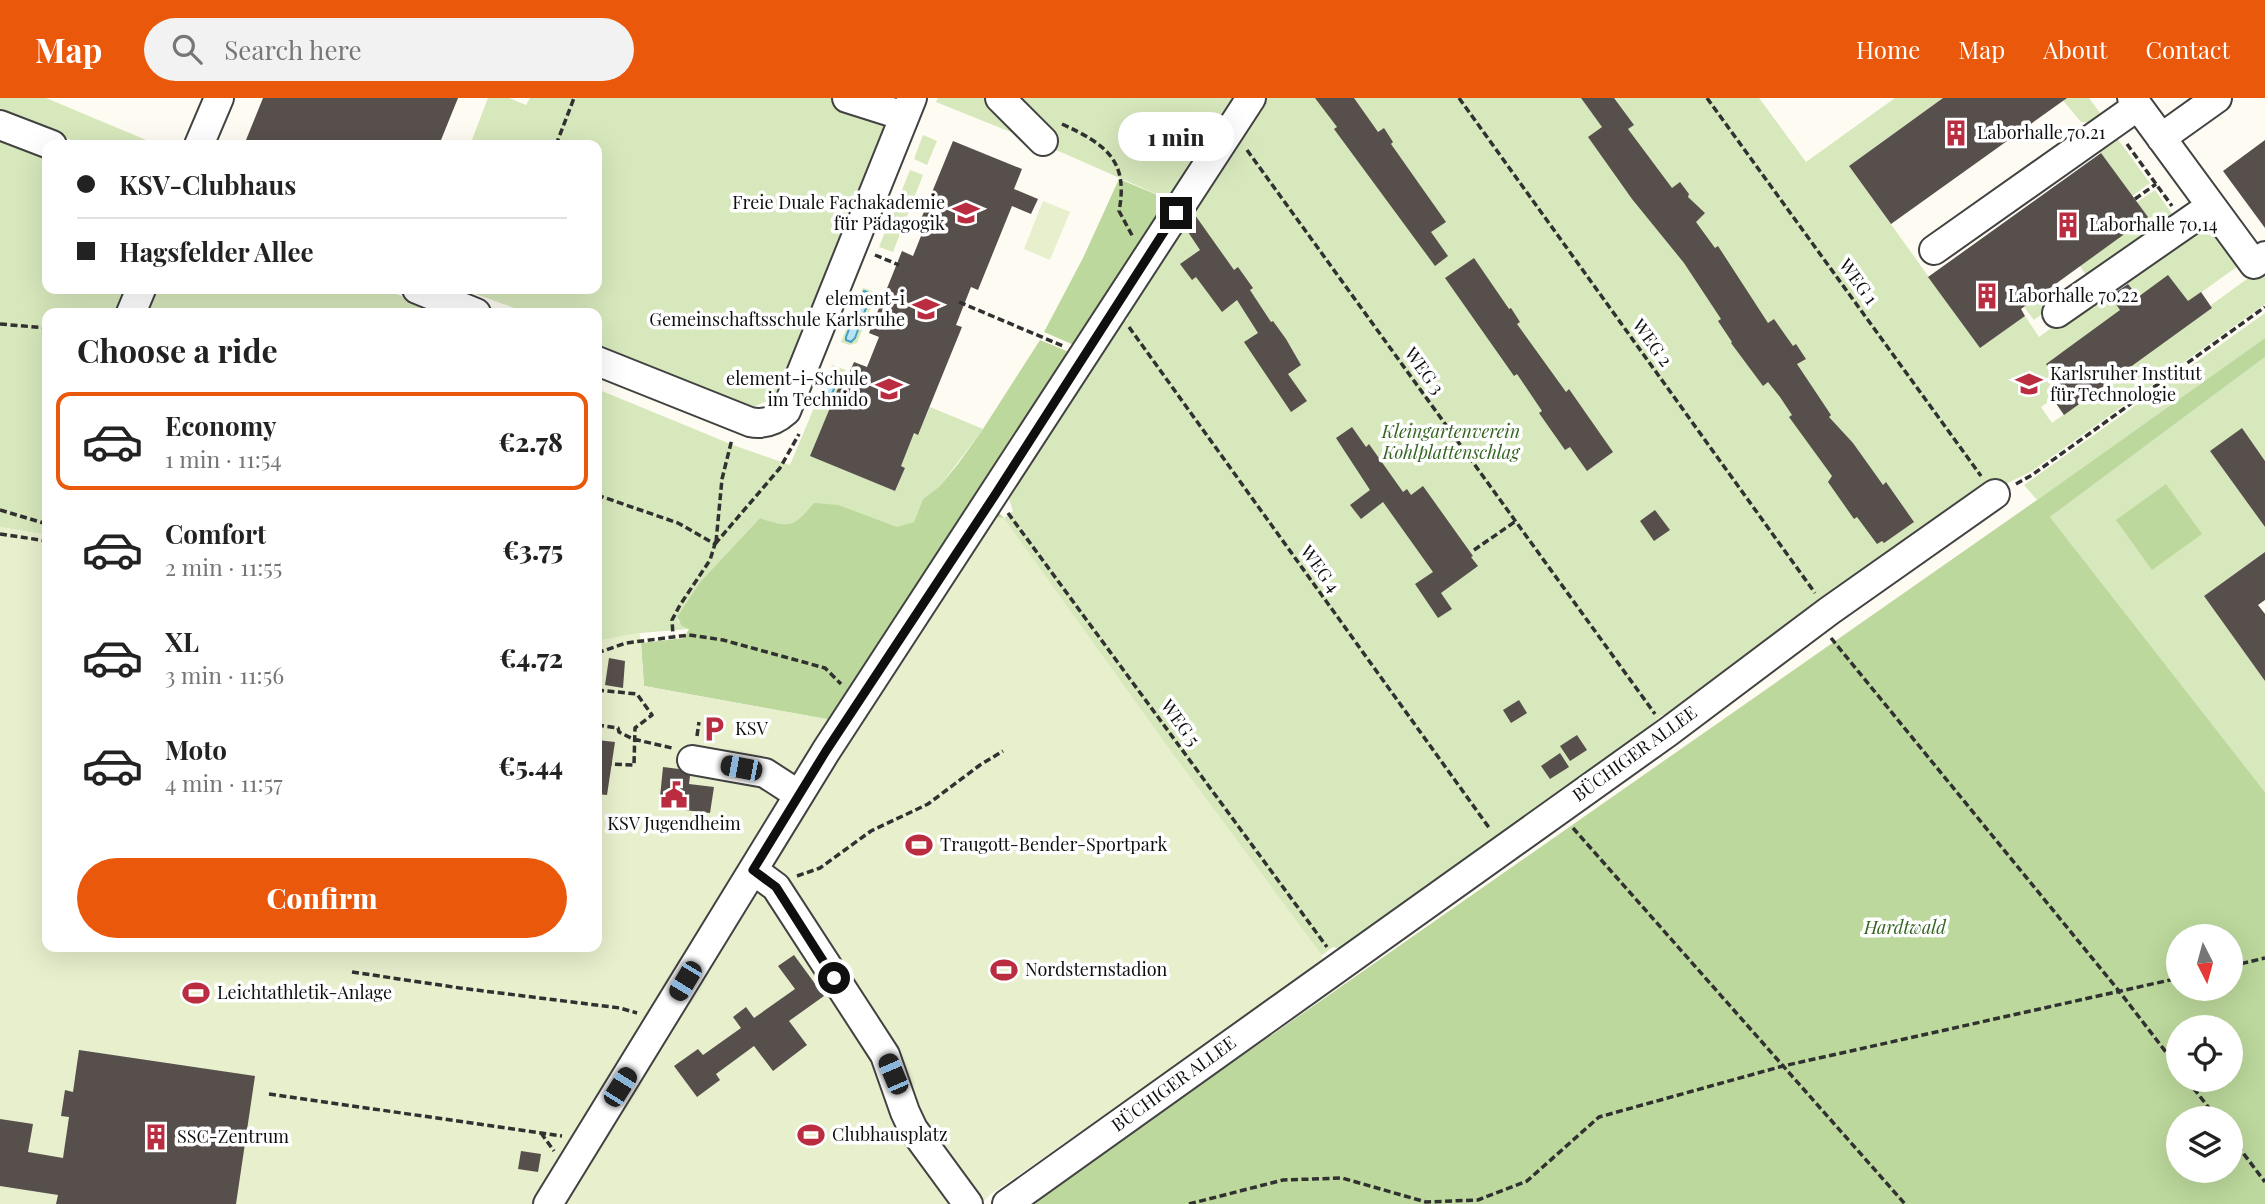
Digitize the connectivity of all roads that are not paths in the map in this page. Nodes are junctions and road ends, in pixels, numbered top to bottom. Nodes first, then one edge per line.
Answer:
1 (219, 98) edge
2 (847, 98) edge
3 (1000, 98) edge
4 (1251, 98) edge
5 (2217, 98) edge
6 (2135, 102) edge
7 (908, 107) edge
8 (0, 125) edge
9 (1047, 130) road end
10 (2161, 138) junction
11 (201, 140) edge
12 (42, 141) edge
13 (2211, 206) junction
14 (1934, 250) dead end
15 (2265, 256) edge
16 (430, 294) edge
17 (464, 308) edge
18 (2057, 313) dead end
19 (602, 363) edge
20 (1990, 489) road end
21 (692, 760) road end
22 (799, 795) junction
23 (753, 870) junction
24 (548, 1204) edge
25 (968, 1204) edge
26 (1007, 1204) edge

1 - 11 street
2 - 7 street
3 - 9 street
4 - 22 street
5 - 10 street
6 - 10 street
6 - 14 street
7 - 19 street
8 - 12 street
10 - 13 street
13 - 15 street
13 - 18 street
16 - 17 street
20 - 26 street, BÜCHIGER ALLEE
21 - 22 street
22 - 23 street
23 - 24 street
23 - 25 street

